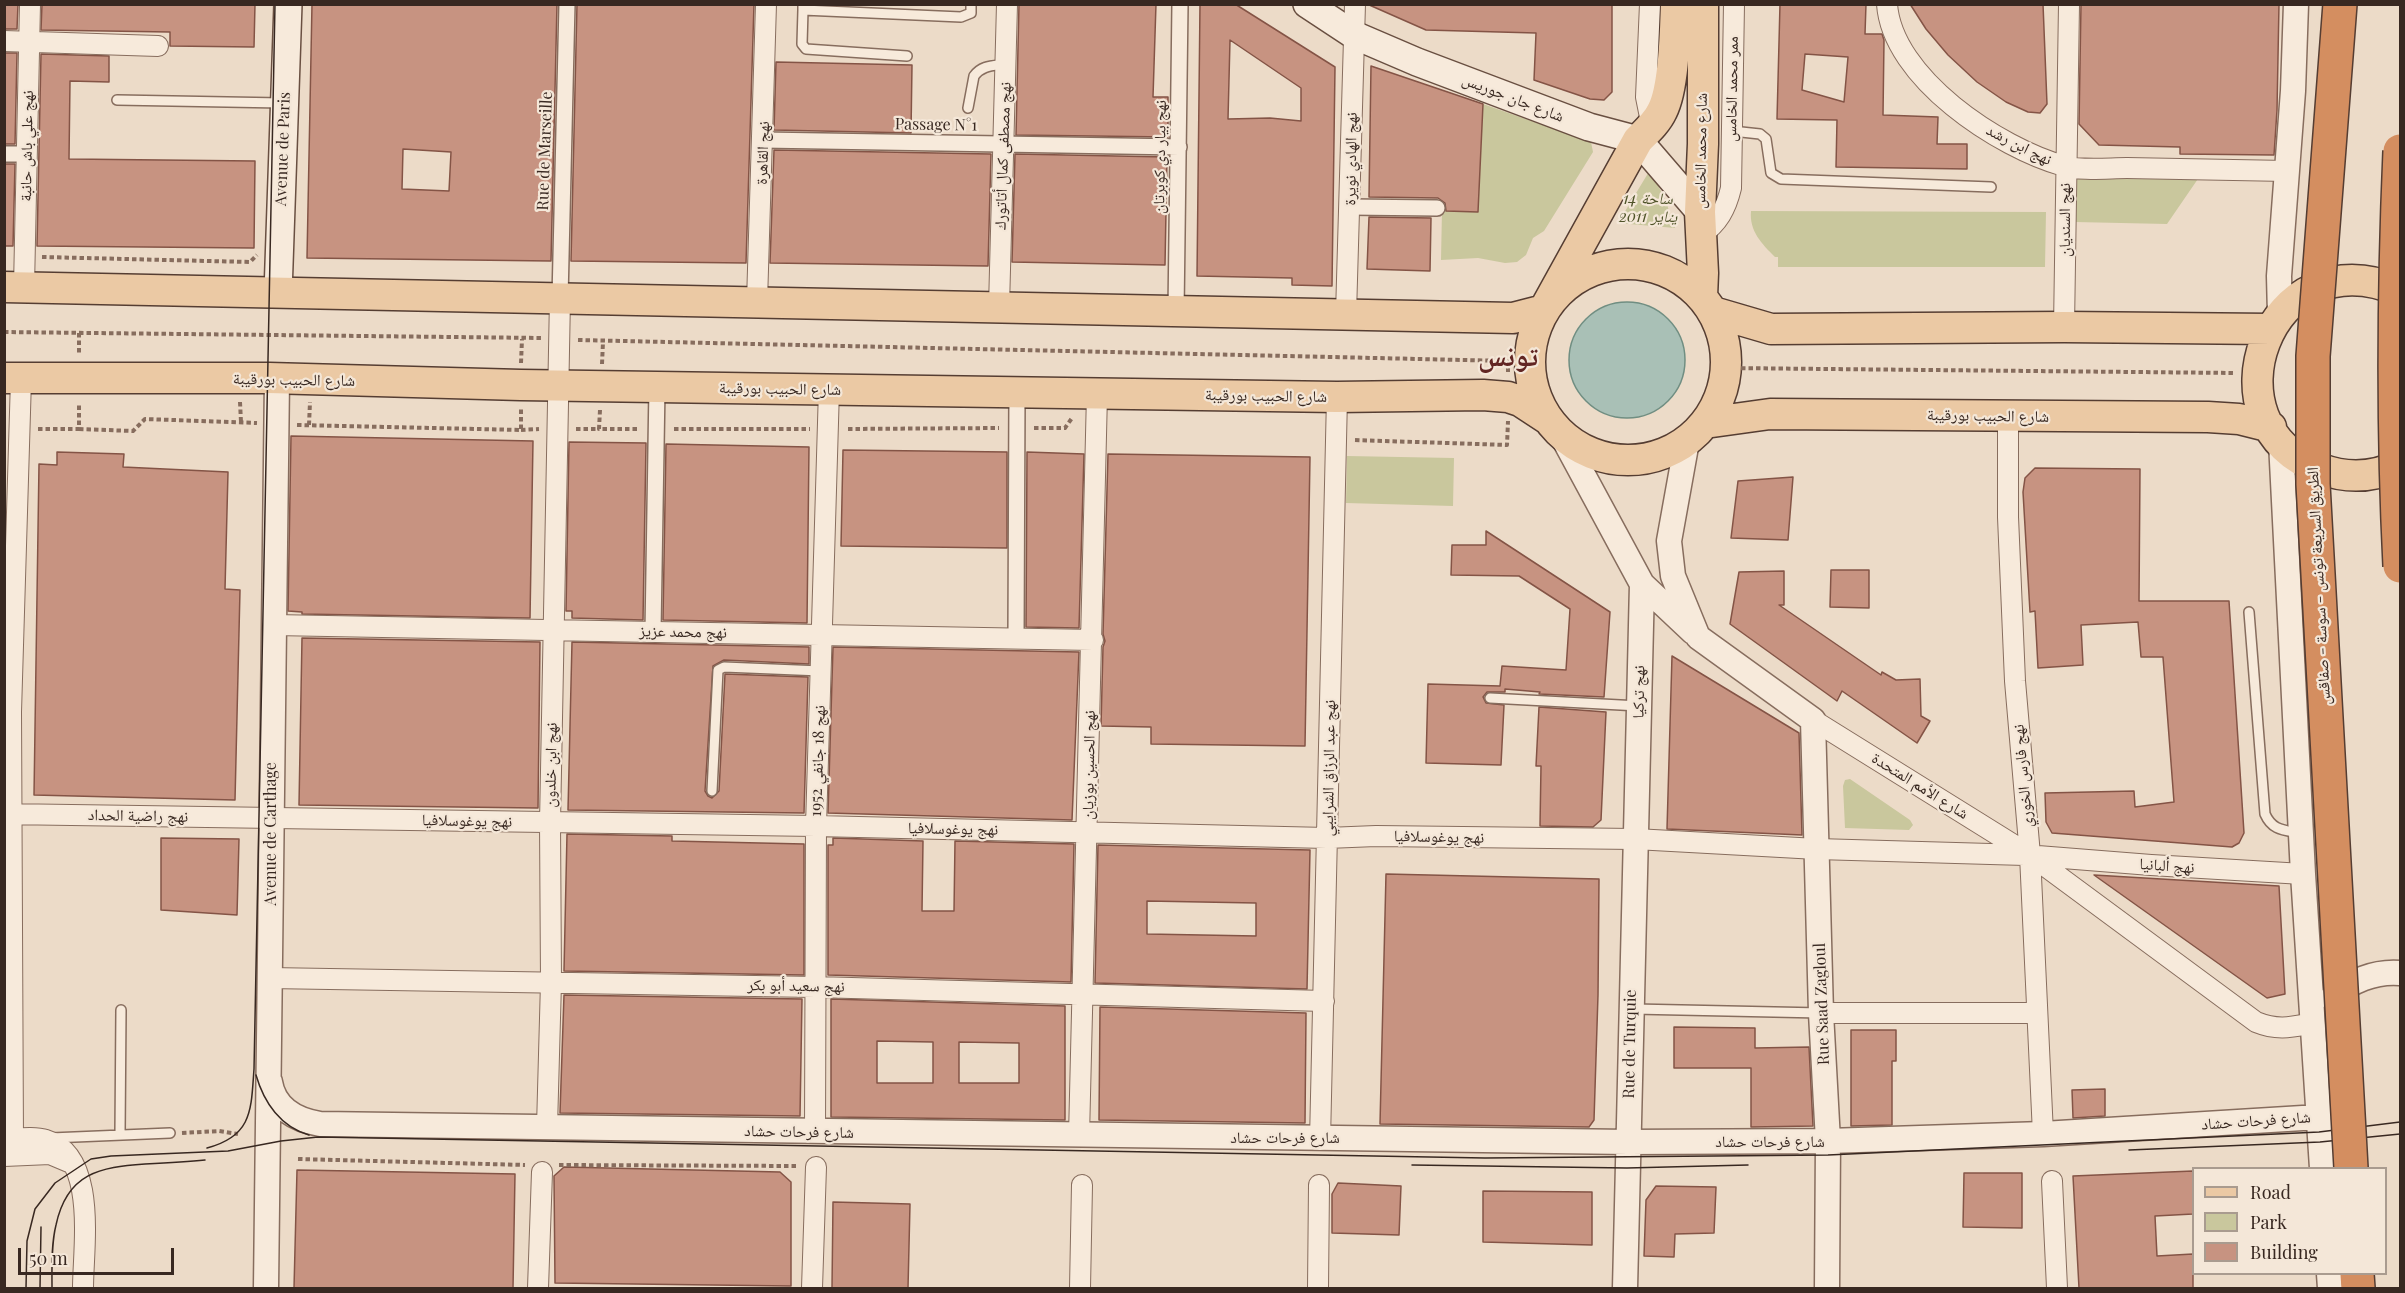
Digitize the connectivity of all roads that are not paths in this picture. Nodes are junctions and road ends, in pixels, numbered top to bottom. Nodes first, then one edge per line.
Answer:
1 (30, 4) edge
2 (288, 4) edge
3 (567, 4) edge
4 (766, 4) edge
5 (971, 4) edge
6 (1007, 4) edge
7 (1180, 4) edge
8 (1307, 4) edge
9 (1355, 4) edge
10 (1650, 4) edge
11 (1676, 4) edge
12 (1703, 4) edge
13 (1734, 4) edge
14 (1887, 4) edge
15 (2069, 4) edge
16 (2296, 4) edge
17 (2340, 4) edge
18 (803, 7) edge
19 (1354, 35) junction
20 (4, 41) edge
21 (30, 43) junction
22 (158, 46) dead end
23 (908, 56) dead end
24 (1006, 64) junction
25 (117, 100) dead end
26 (284, 103) junction
27 (968, 108) dead end
28 (1732, 131) junction
29 (1645, 133) junction
30 (764, 140) junction
31 (1003, 144) junction
32 (1179, 147) junction
33 (2400, 151) edge
34 (4, 154) edge
35 (27, 154) junction
36 (2065, 167) junction
37 (2287, 171) junction
38 (1991, 187) dead end
39 (1350, 207) junction
40 (1437, 208) dead end
41 (1700, 224) junction
42 (14, 287) edge
43 (2400, 291) edge
44 (278, 293) junction
45 (560, 298) junction
46 (757, 302) junction
47 (1707, 304) junction
48 (999, 307) junction
49 (1544, 310) junction
50 (1176, 311) junction
51 (1346, 314) junction
52 (2275, 322) junction
53 (2064, 327) junction
54 (13, 378) edge
55 (277, 379) junction
56 (657, 387) junction
57 (829, 389) junction
58 (1017, 391) junction
59 (1097, 394) junction
60 (558, 395) junction
61 (1337, 397) junction
62 (2008, 416) junction
63 (1555, 427) junction
64 (1696, 432) junction
65 (2276, 434) junction
66 (2400, 465) edge
67 (2400, 567) edge
68 (1642, 584) junction
69 (2249, 612) dead end
70 (273, 625) junction
71 (553, 630) junction
72 (653, 632) junction
73 (822, 634) junction
74 (1698, 637) junction
75 (1016, 639) junction
76 (1093, 640) junction
77 (820, 671) junction
78 (1490, 698) dead end
79 (1639, 706) junction
80 (1813, 720) junction
81 (712, 791) dead end
82 (1636, 800) joint
83 (8, 814) edge
84 (271, 817) junction
85 (550, 823) junction
86 (816, 826) junction
87 (1088, 831) junction
88 (2301, 833) junction
89 (1327, 838) junction
90 (1635, 839) junction
91 (1816, 849) junction
92 (2030, 855) junction
93 (2303, 874) junction
94 (9, 927) edge
95 (2400, 973) edge
96 (269, 978) junction
97 (551, 982) junction
98 (815, 987) junction
99 (1083, 993) junction
100 (1324, 1000) junction
101 (1631, 1009) junction
102 (121, 1010) dead end
103 (1821, 1013) junction
104 (2036, 1013) junction
105 (2314, 1023) junction
106 (270, 1083) junction
107 (2319, 1117) junction
108 (547, 1127) junction
109 (1080, 1131) junction
110 (815, 1132) junction
111 (120, 1134) junction
112 (170, 1134) road end
113 (2043, 1134) junction
114 (39, 1138) junction
115 (1320, 1140) junction
116 (1828, 1141) junction
117 (1628, 1142) junction
118 (7, 1145) edge
119 (73, 1164) junction
120 (542, 1167) road end
121 (816, 1167) road end
122 (2322, 1167) edge
123 (2351, 1167) edge
124 (2052, 1182) dead end
125 (1082, 1185) dead end
126 (1319, 1185) dead end
127 (82, 1288) edge
128 (266, 1288) edge
129 (538, 1288) edge
130 (812, 1288) edge
131 (1080, 1288) edge
132 (1318, 1288) edge
133 (1625, 1288) edge
134 (1827, 1288) edge
135 (2057, 1288) edge

1 - 21 street, نهج علي باش حانبة
2 - 26 main road, Avenue de Paris
3 - 45 street, Rue de Marseille
4 - 30 street, نهج القاهرة
5 - 18 lane
6 - 24 street, نهج مصطفى كمال أتاتورك
7 - 32 street, نهج بيار دي كوبرتان
8 - 19 main road, شارع جان جوريس
9 - 19 street, نهج الهادي نويرة
10 - 29 street
11 - 29 main road, شارع محمد الخامس
12 - 41 main road, شارع محمد الخامس
13 - 28 street, ممر محمد الخامس
14 - 36 street, نهج ابن رشد
15 - 36 street, نهج السنديان
16 - 37 street
17 - 123 highway, الطريق السريعة تونس - سوسة - صفاقس, bridge
18 - 23 lane
19 - 29 main road, شارع جان جوريس
19 - 39 street, نهج الهادي نويرة
20 - 21 street
21 - 22 street
21 - 35 street, نهج علي باش حانبة
24 - 27 lane
24 - 31 street, نهج مصطفى كمال أتاتورك
25 - 26 lane
26 - 44 main road, Avenue de Paris
28 - 38 lane
28 - 41 street, ممر محمد الخامس
29 - 41 main road
29 - 49 main road, شارع محمد الخامس
30 - 31 street, Passage N°1
30 - 46 street, نهج القاهرة
31 - 32 street, Passage N°1
31 - 48 street, نهج مصطفى كمال أتاتورك
32 - 50 street, نهج بيار دي كوبرتان
33 - 67 highway, bridge
34 - 35 street
35 - 42 street, نهج علي باش حانبة
36 - 37 street, نهج ابن رشد
36 - 53 street, نهج السنديان
37 - 52 street
39 - 40 street
39 - 51 street, نهج الهادي نويرة
41 - 47 main road, شارع محمد الخامس
42 - 44 main road
43 - 52 main road
44 - 45 main road
45 - 46 main road
45 - 60 street, نهج ابن خلدون
46 - 48 main road
47 - 49 main road
47 - 53 main road
47 - 64 main road
48 - 50 main road
49 - 51 main road
49 - 63 main road
50 - 51 main road
52 - 53 main road
52 - 65 main road
54 - 55 main road, شارع الحبيب بورقيبة
54 - 83 street
55 - 60 main road, شارع الحبيب بورقيبة
55 - 70 street, Avenue de Carthage
56 - 57 main road, شارع الحبيب بورقيبة
56 - 60 main road, شارع الحبيب بورقيبة
56 - 72 street
57 - 58 main road, شارع الحبيب بورقيبة
57 - 73 street, نهج 18 جانفي 1952
58 - 59 main road, شارع الحبيب بورقيبة
58 - 75 street
59 - 61 main road, شارع الحبيب بورقيبة
59 - 76 street, نهج الحسين بوزيان
60 - 71 street, نهج ابن خلدون
61 - 63 main road, شارع الحبيب بورقيبة
61 - 89 street, نهج عبد الرزاق الشرايبي
62 - 64 main road, شارع الحبيب بورقيبة
62 - 65 main road, شارع الحبيب بورقيبة
62 - 92 street, نهج فارس الخوري
63 - 64 main road
63 - 68 street
64 - 74 street
65 - 66 main road
65 - 88 street
68 - 74 street, شارع الأمم المتحدة
68 - 79 street, نهج تركيا
69 - 88 lane
70 - 71 street, نهج محمد عزيز
70 - 84 street, Avenue de Carthage
71 - 72 street, نهج محمد عزيز
71 - 85 street, نهج ابن خلدون
72 - 73 street, نهج محمد عزيز
73 - 75 street, نهج محمد عزيز
73 - 77 street, نهج 18 جانفي 1952
74 - 80 street, شارع الأمم المتحدة
75 - 76 street, نهج محمد عزيز
76 - 87 street, نهج الحسين بوزيان
77 - 81 lane
77 - 86 street, نهج 18 جانفي 1952
78 - 79 lane
79 - 82 street, نهج تركيا
80 - 91 street, Rue Saad Zagloul
80 - 92 street, شارع الأمم المتحدة
82 - 90 street, Rue de Turquie
83 - 84 street, نهج راضية الحداد
83 - 94 street
84 - 85 street, نهج يوغوسلافيا
84 - 96 street, Avenue de Carthage
85 - 86 street, نهج يوغوسلافيا
85 - 97 street, نهج ابن خلدون
86 - 87 street, نهج يوغوسلافيا
86 - 98 street, نهج 18 جانفي 1952
87 - 89 street, نهج يوغوسلافيا
87 - 99 street, نهج الحسين بوزيان
88 - 93 street
89 - 90 street, نهج يوغوسلافيا
89 - 100 street, نهج عبد الرزاق الشرايبي
90 - 91 street, نهج يوغوسلافيا
90 - 101 street, Rue de Turquie
91 - 92 street, نهج ألبانيا
91 - 103 street, Rue Saad Zagloul
92 - 93 street, نهج ألبانيا
92 - 104 street, نهج فارس الخوري
92 - 105 street, شارع الأمم المتحدة
93 - 105 street
94 - 118 street
95 - 105 street
96 - 97 street, نهج سعيد أبو بكر
96 - 106 street, Avenue de Carthage
97 - 98 street, نهج سعيد أبو بكر
97 - 108 street, نهج ابن خلدون
98 - 99 street, نهج سعيد أبو بكر
98 - 110 street, نهج 18 جانفي 1952
99 - 100 street, نهج سعيد أبو بكر
99 - 109 street, نهج الحسين بوزيان
100 - 115 street, نهج عبد الرزاق الشرايبي
101 - 103 lane
101 - 117 street, Rue de Turquie
102 - 111 lane
103 - 104 street
103 - 116 street, Rue Saad Zagloul
104 - 113 street, نهج فارس الخوري
105 - 107 street
106 - 108 street, شارع فرحات حشاد
106 - 128 street, Avenue de Carthage
107 - 113 street, شارع فرحات حشاد
107 - 122 street
108 - 110 street, شارع فرحات حشاد
109 - 110 street, شارع فرحات حشاد
109 - 115 street, شارع فرحات حشاد
111 - 112 lane
111 - 114 lane
113 - 116 street, شارع فرحات حشاد
114 - 118 street
114 - 119 street
115 - 117 street, شارع فرحات حشاد
116 - 117 street, شارع فرحات حشاد
116 - 134 street, Rue Saad Zagloul
117 - 133 street, Rue de Turquie
118 - 119 street
119 - 127 street
120 - 129 street
121 - 130 street
124 - 135 street
125 - 131 street
126 - 132 street

